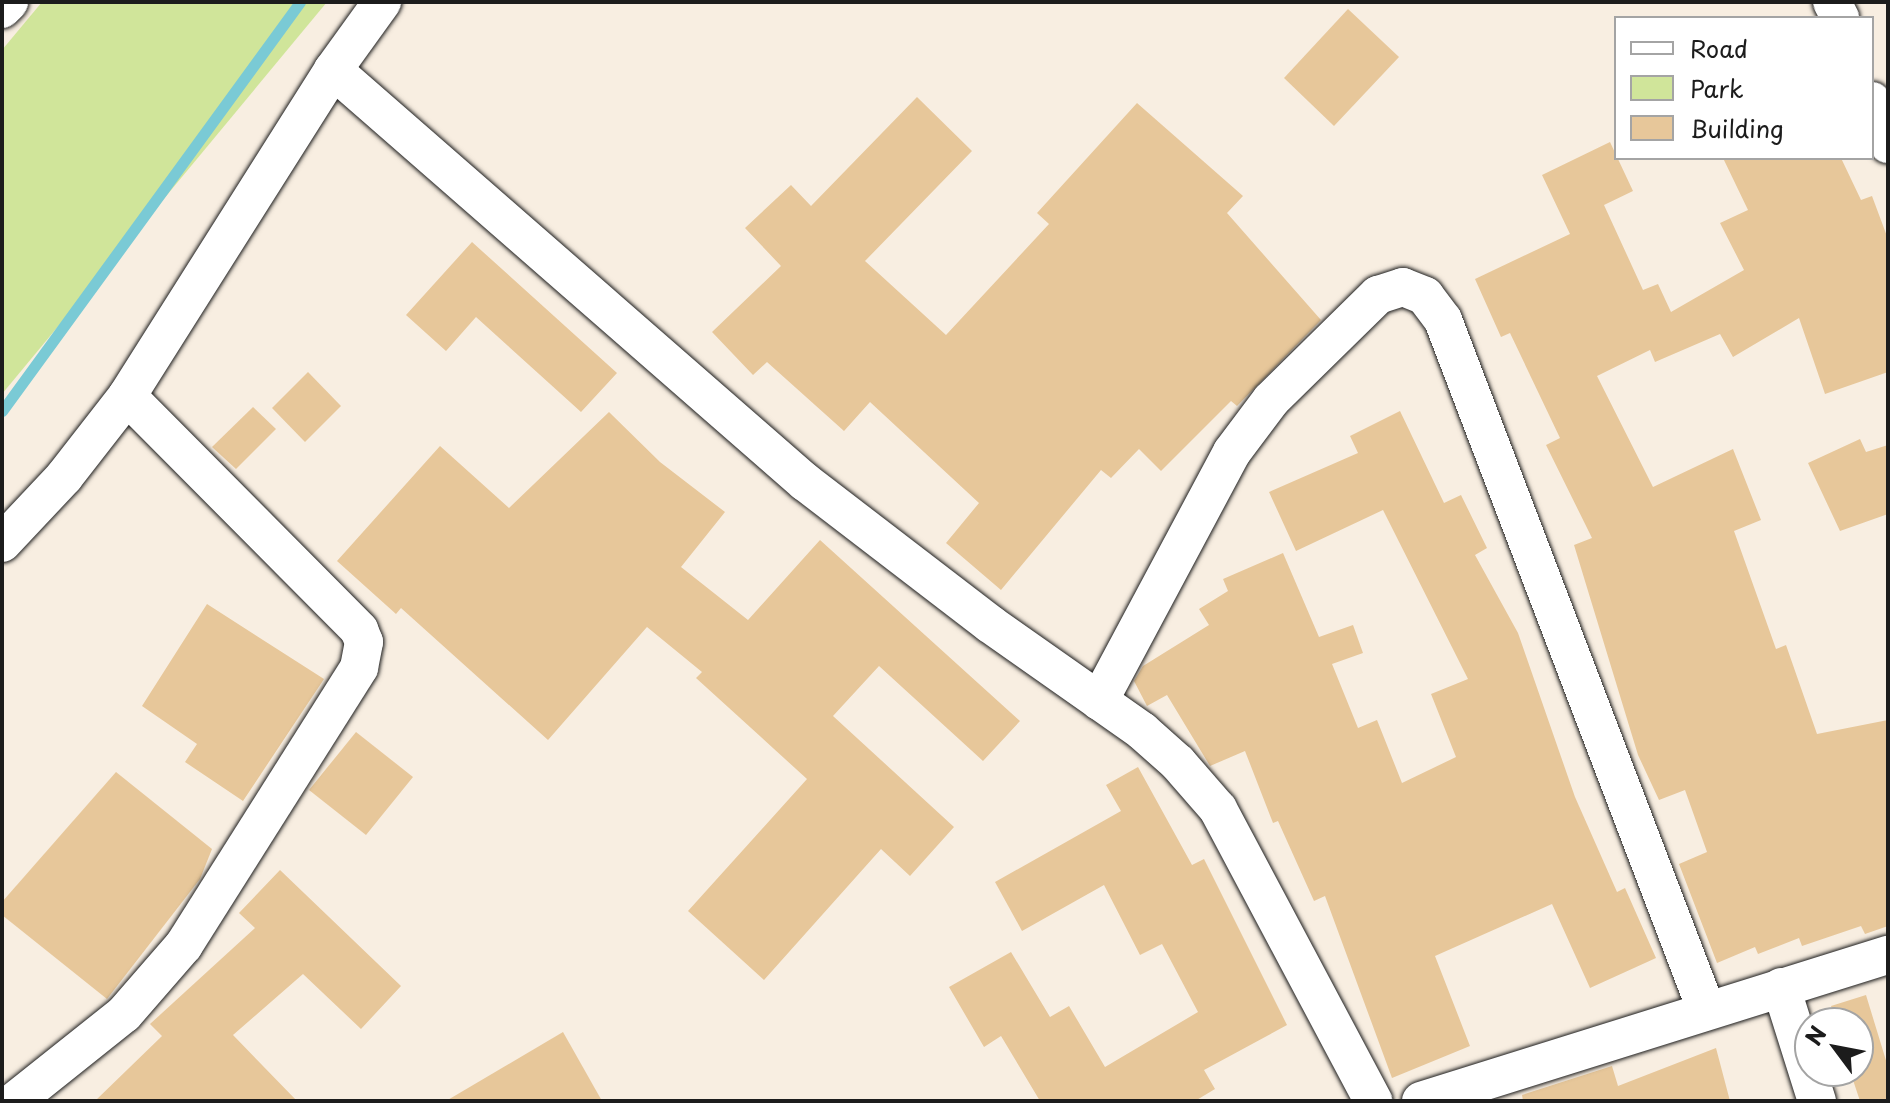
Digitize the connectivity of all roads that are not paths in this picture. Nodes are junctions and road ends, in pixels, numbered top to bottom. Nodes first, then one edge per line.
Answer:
1 (9, 2) edge
2 (382, 2) edge
3 (2, 9) edge
4 (333, 70) junction
5 (1874, 106) edge
6 (1888, 144) edge
7 (127, 396) junction
8 (2, 543) edge
9 (1099, 701) junction
10 (1888, 955) edge
11 (1781, 987) junction
12 (1706, 1009) junction
13 (15, 1101) edge
14 (1373, 1101) edge
15 (1421, 1101) edge
16 (1817, 1101) edge

1 - 3 street
2 - 4 street
4 - 7 street
4 - 9 street
5 - 6 street
7 - 8 street
7 - 13 street
9 - 12 street
9 - 14 street
10 - 11 street
11 - 12 street
11 - 16 street
12 - 15 street

